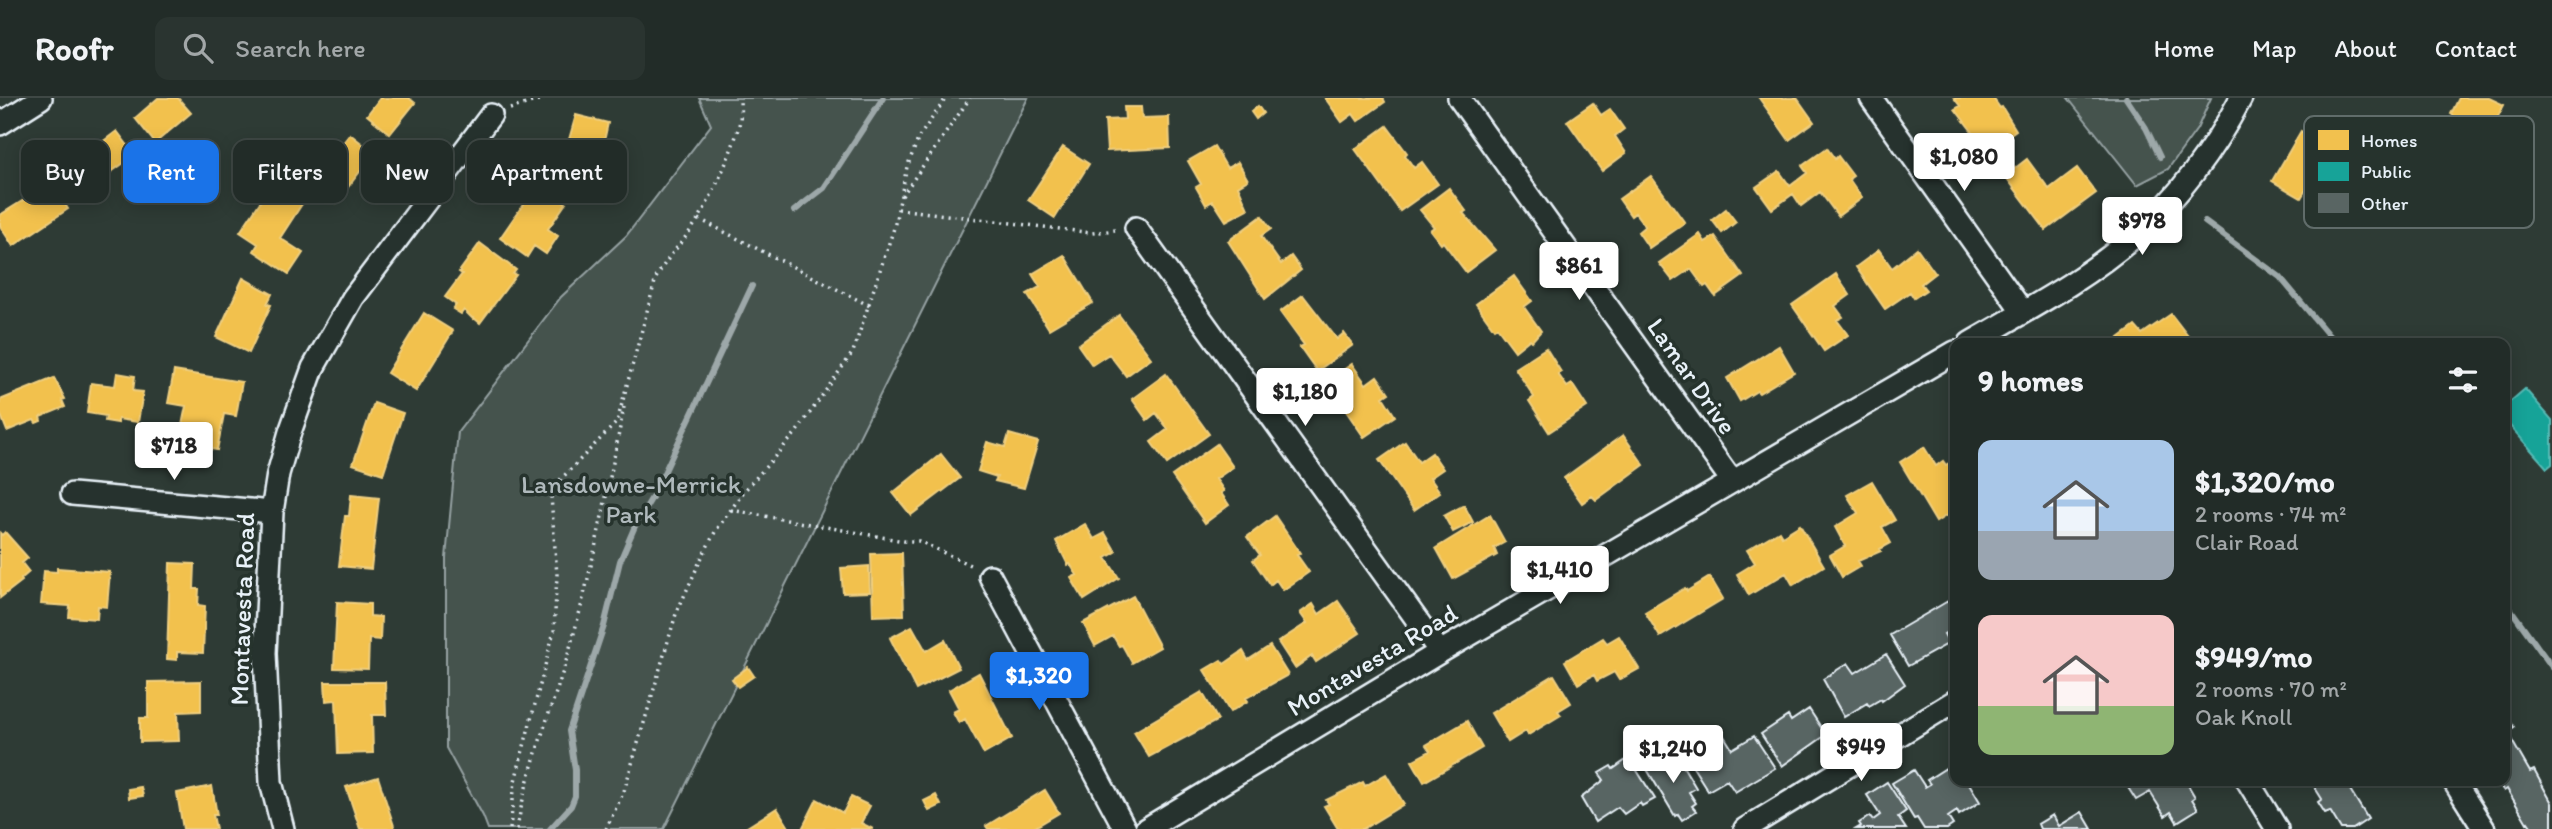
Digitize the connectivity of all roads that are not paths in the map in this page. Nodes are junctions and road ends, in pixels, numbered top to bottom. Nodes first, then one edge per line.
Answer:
1 (41, 98) edge
2 (1459, 98) edge
3 (1871, 98) edge
4 (2241, 98) edge
5 (491, 115) dead end
6 (0, 124) edge
7 (1136, 228) dead end
8 (2023, 313) junction
9 (1979, 338) edge
10 (1950, 355) edge
11 (1732, 481) junction
12 (72, 494) dead end
13 (272, 512) junction
14 (990, 576) road end
15 (1440, 652) junction
16 (1950, 704) edge
17 (2251, 786) edge
18 (2457, 786) edge
19 (284, 829) edge
20 (1125, 829) edge
21 (1146, 829) edge
22 (1745, 829) edge
23 (2277, 829) edge
24 (2484, 829) edge

1 - 6 street
2 - 11 street, Lamar Drive
3 - 8 street
4 - 8 street
5 - 13 street, Montavesta Road
7 - 15 street
8 - 9 street
10 - 11 street, Montavesta Road
11 - 15 street, Montavesta Road
12 - 13 street
13 - 19 street, Montavesta Road
14 - 20 street
15 - 21 street, Montavesta Road
16 - 22 street
17 - 23 street
18 - 24 street

